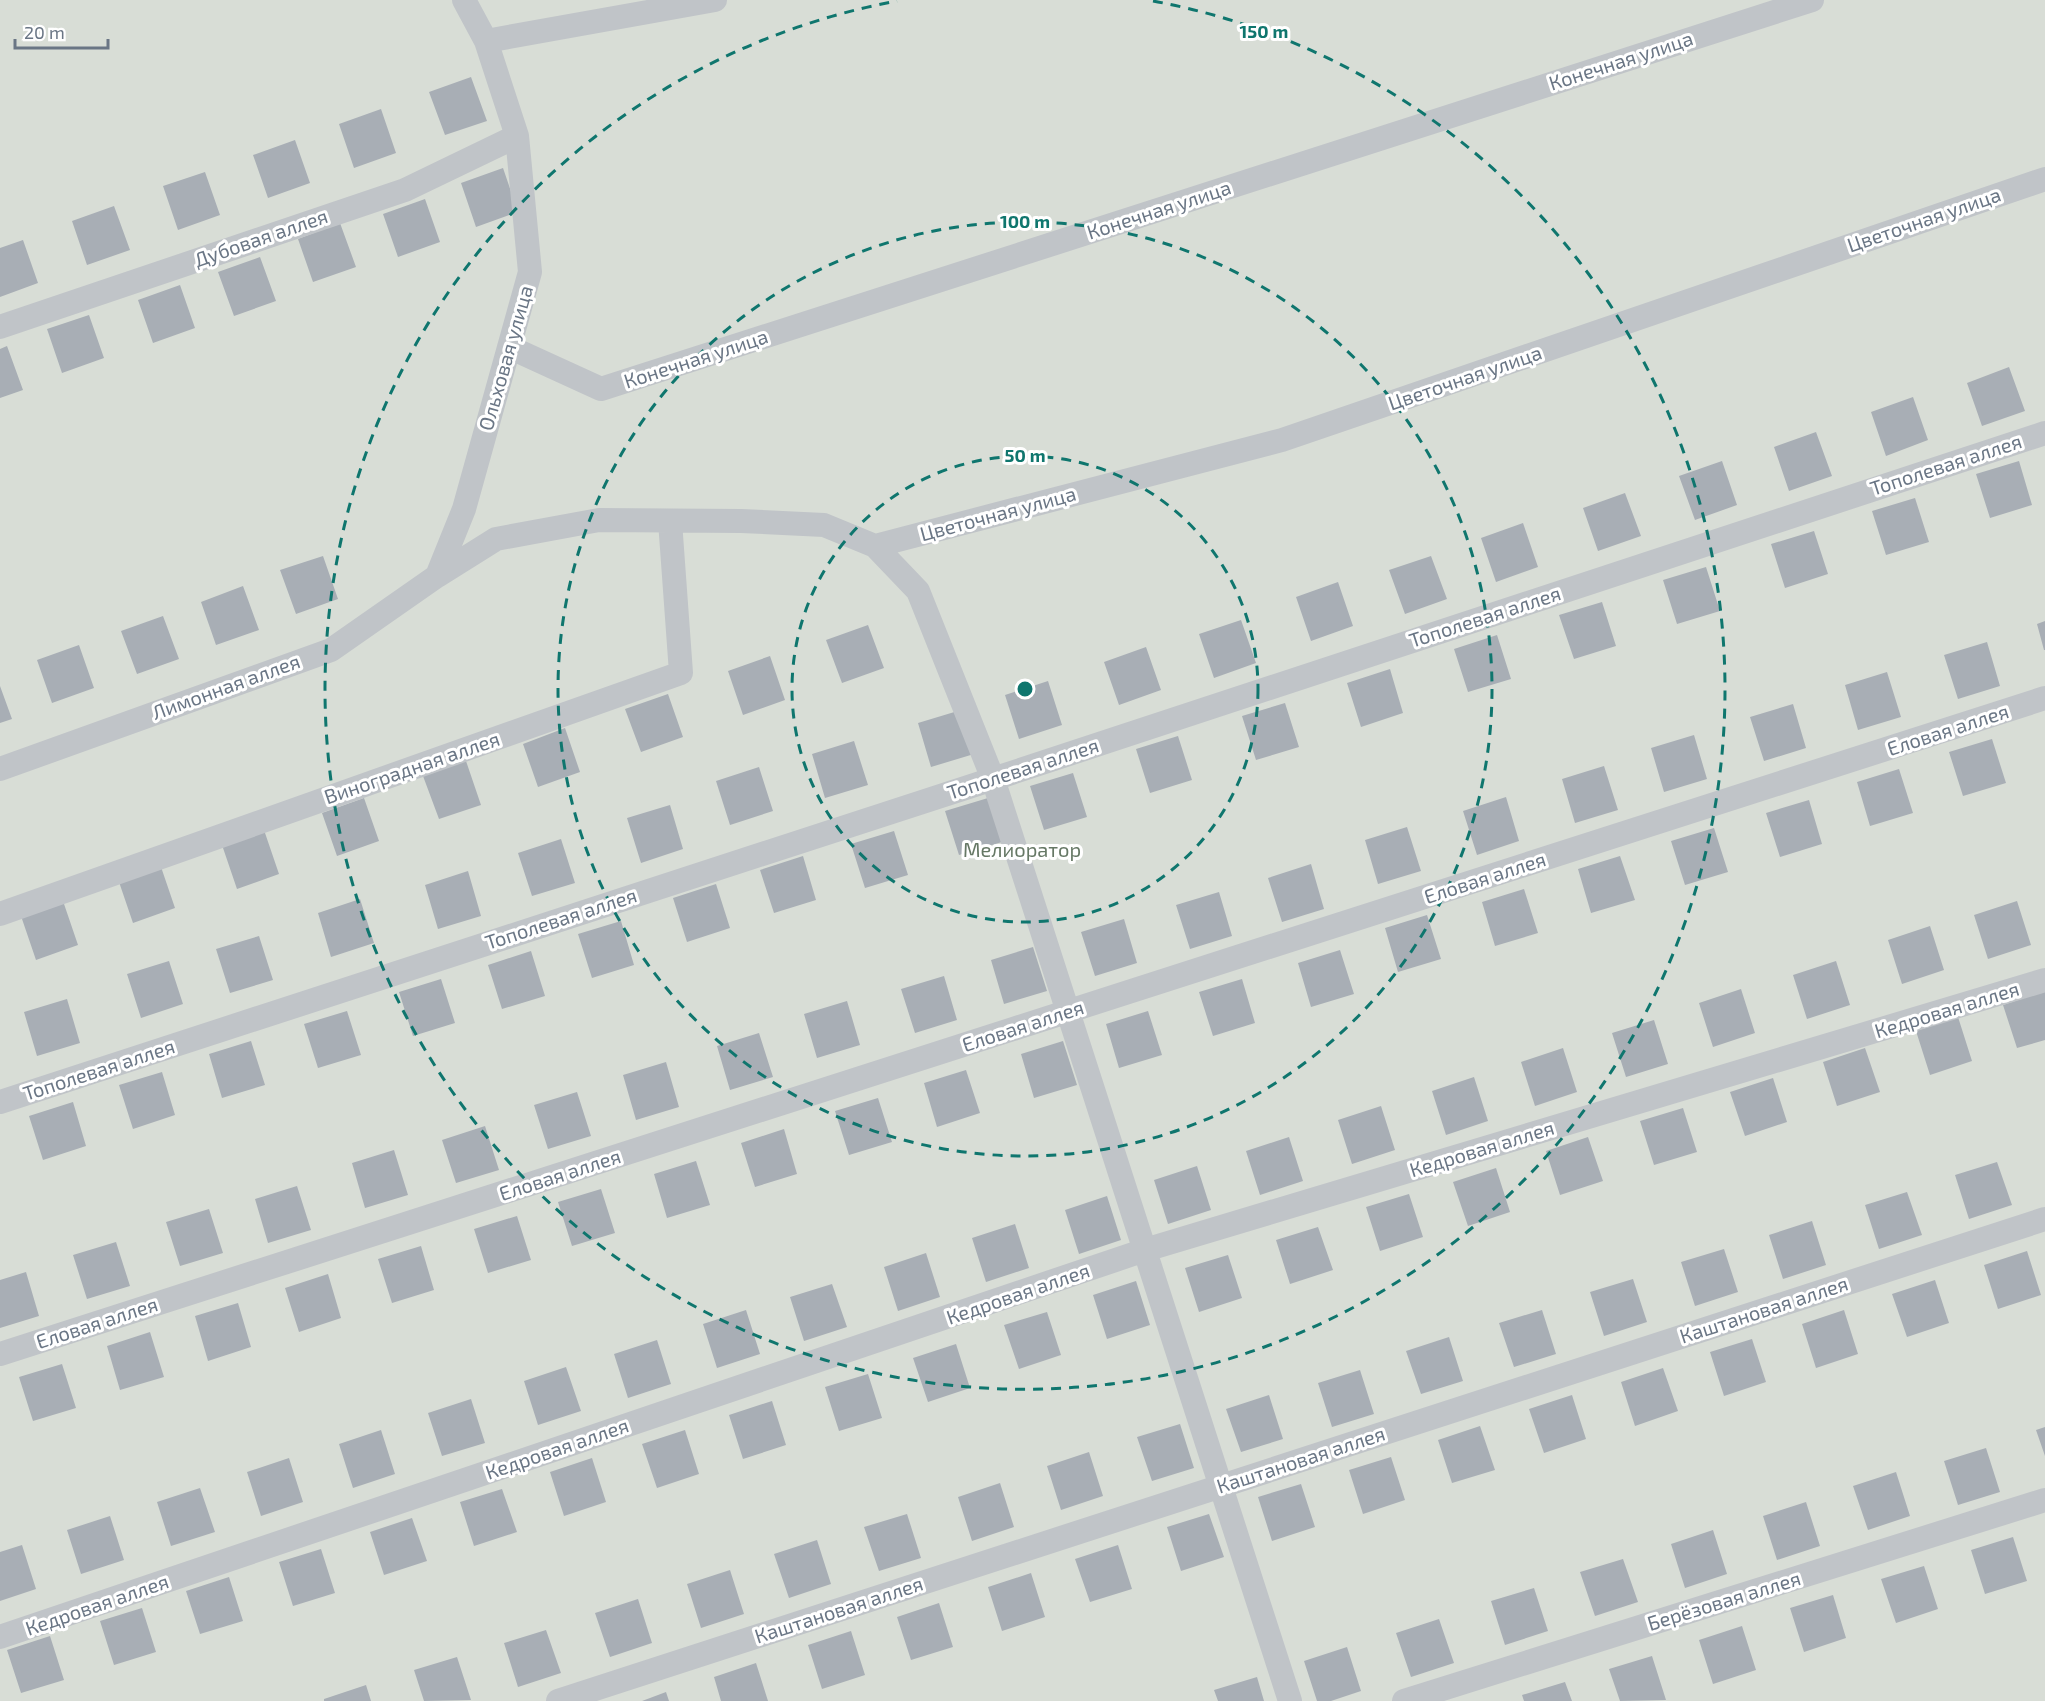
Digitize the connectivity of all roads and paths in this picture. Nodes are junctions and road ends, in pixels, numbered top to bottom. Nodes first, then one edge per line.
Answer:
1 (464, 0) edge
2 (715, 0) edge
3 (1812, 0) edge
4 (486, 41) junction
5 (517, 136) junction
6 (2045, 179) edge
7 (0, 327) edge
8 (509, 347) junction
9 (2045, 433) edge
10 (670, 521) junction
11 (875, 546) junction
12 (437, 576) junction
13 (2045, 698) edge
14 (0, 769) edge
15 (993, 779) junction
16 (0, 914) edge
17 (2045, 980) edge
18 (1068, 1012) junction
19 (0, 1102) edge
20 (2045, 1219) edge
21 (1145, 1251) junction
22 (0, 1354) edge
23 (1221, 1486) junction
24 (2045, 1500) edge
25 (0, 1637) edge
26 (558, 1701) edge
27 (1290, 1701) edge
28 (1404, 1701) edge

1 - 4 street, Ольховая улица
2 - 4 street
3 - 8 street, Конечная улица
4 - 5 street, Ольховая улица
5 - 7 street, Дубовая аллея
5 - 8 street, Ольховая улица
6 - 11 street, Цветочная улица
8 - 12 street, Ольховая улица
9 - 15 street, Тополевая аллея
10 - 11 street, Лимонная аллея
10 - 12 street, Лимонная аллея
10 - 16 street, Виноградная аллея
11 - 15 street
12 - 14 street, Лимонная аллея
13 - 18 street, Еловая аллея
15 - 18 street
15 - 19 street, Тополевая аллея
17 - 21 street, Кедровая аллея
18 - 21 street
18 - 22 street, Еловая аллея
20 - 23 street, Каштановая аллея
21 - 23 street
21 - 25 street, Кедровая аллея
23 - 26 street, Каштановая аллея
23 - 27 street
24 - 28 street, Берёзовая аллея

